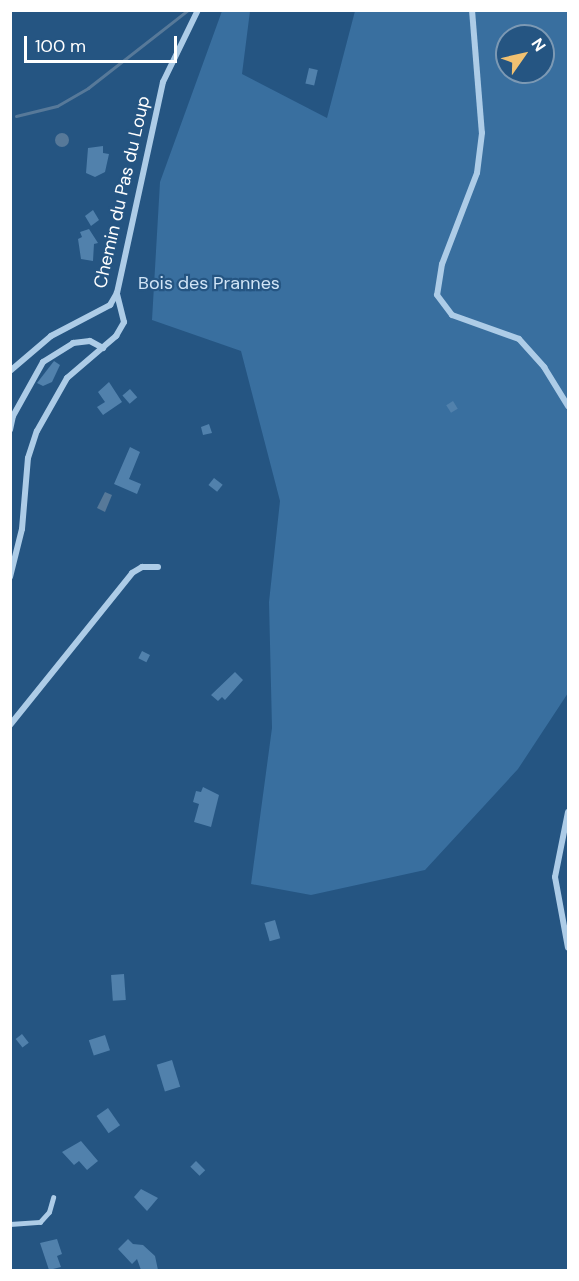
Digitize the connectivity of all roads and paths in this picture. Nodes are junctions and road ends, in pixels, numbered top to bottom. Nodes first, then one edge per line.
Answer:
1 (198, 10) edge
2 (472, 10) edge
3 (117, 293) junction
4 (104, 348) junction
5 (10, 371) edge
6 (568, 406) edge
7 (10, 430) edge
8 (158, 567) dead end
9 (10, 577) edge
10 (10, 725) edge
11 (568, 812) edge
12 (568, 948) edge
13 (53, 1198) dead end
14 (10, 1224) edge

1 - 3 street, Chemin du Pas du Loup
2 - 6 street
3 - 4 street
3 - 5 street, Chemin du Pas du Loup
4 - 7 street
4 - 9 street
8 - 10 street
11 - 12 street
13 - 14 lane

